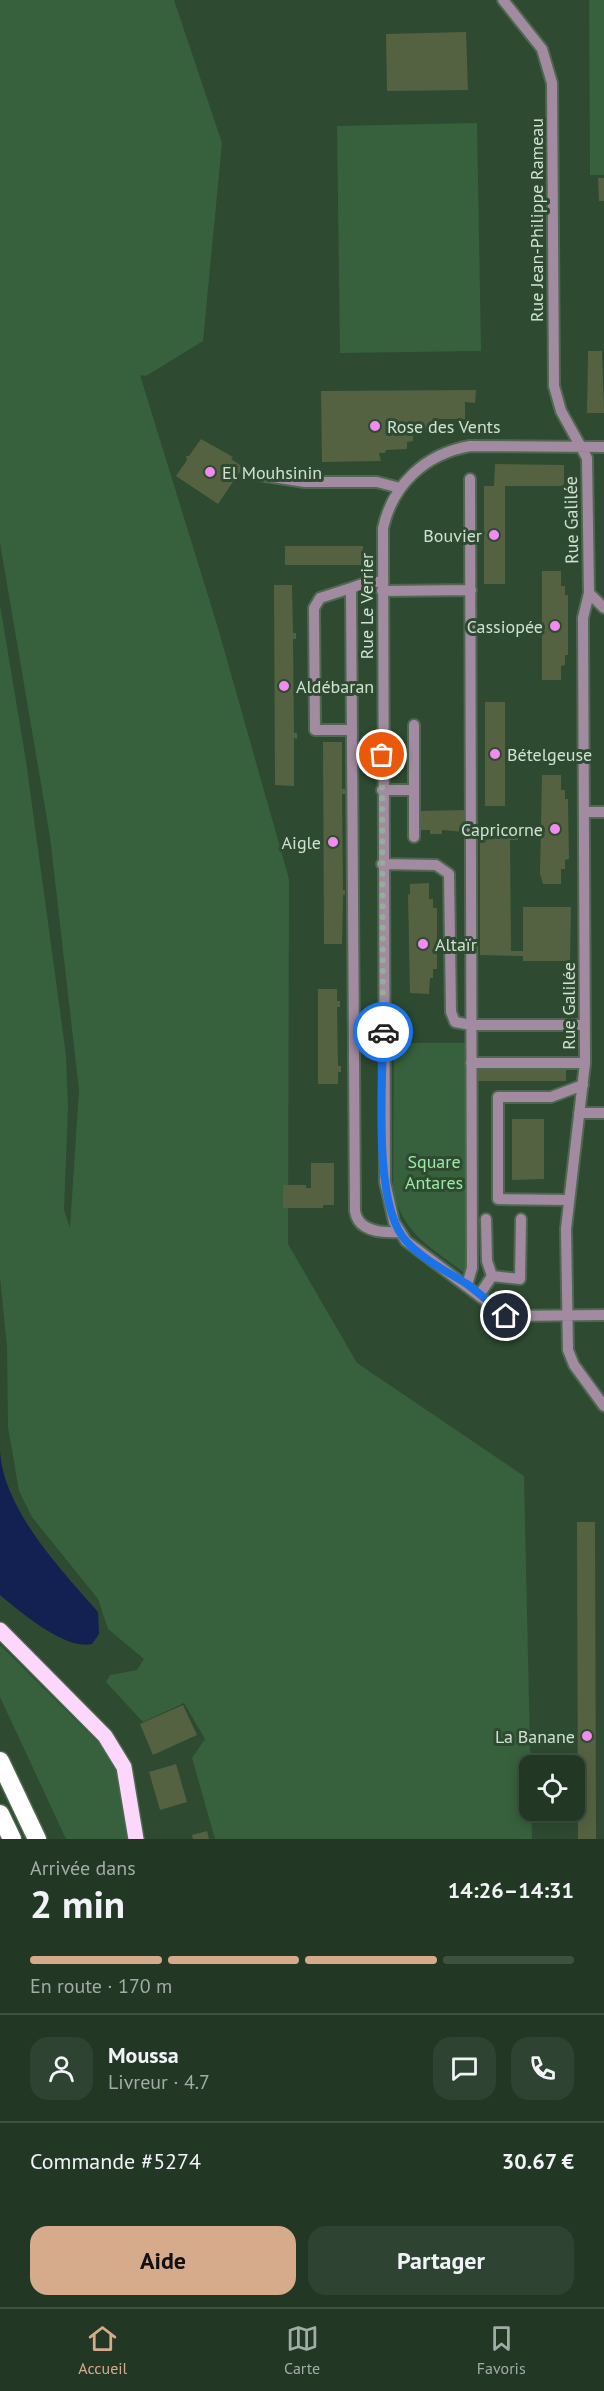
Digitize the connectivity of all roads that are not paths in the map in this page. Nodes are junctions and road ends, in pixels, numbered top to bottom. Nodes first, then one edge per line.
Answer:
1 (504, 0) edge
2 (583, 447) junction
3 (604, 447) edge
4 (260, 475) dead end
5 (470, 479) dead end
6 (400, 488) junction
7 (382, 586) junction
8 (351, 588) junction
9 (471, 590) junction
10 (589, 593) junction
11 (604, 608) edge
12 (414, 725) dead end
13 (352, 730) junction
14 (382, 790) junction
15 (414, 790) junction
16 (584, 812) junction
17 (604, 812) edge
18 (414, 837) dead end
19 (382, 864) junction
20 (471, 1025) junction
21 (585, 1025) junction
22 (471, 1063) junction
23 (585, 1063) junction
24 (583, 1085) junction
25 (579, 1113) junction
26 (604, 1113) edge
27 (568, 1200) junction
28 (520, 1219) dead end
29 (486, 1220) dead end
30 (399, 1232) junction
31 (492, 1276) junction
32 (467, 1285) junction
33 (480, 1294) junction
34 (567, 1316) junction
35 (604, 1316) edge
36 (604, 1406) edge
37 (0, 1630) edge
38 (0, 1761) edge
39 (0, 1814) edge
40 (12, 1839) edge
41 (37, 1839) edge
42 (136, 1839) edge

1 - 2 street, Rue Jean-Philippe Rameau
2 - 3 street, Rue Le Verrier
2 - 6 street, Rue Le Verrier
2 - 10 street, Rue Galilée
4 - 6 street
5 - 9 street
6 - 7 street, Rue Le Verrier
7 - 8 street
7 - 9 street
7 - 14 street, Rue Le Verrier
8 - 13 street
8 - 13 street
9 - 20 street
10 - 11 street
10 - 16 street, Rue Galilée
12 - 15 street
13 - 30 street
14 - 15 street
14 - 19 street, Rue Le Verrier
15 - 18 street
16 - 17 street
16 - 21 street, Rue Galilée
19 - 20 street
19 - 30 street, Rue Le Verrier
20 - 21 street
20 - 22 street
21 - 23 street, Rue Galilée
22 - 23 street
22 - 32 street
23 - 24 street, Rue Galilée
24 - 25 street, Rue Galilée
24 - 27 street
25 - 26 street
25 - 27 street, Rue Galilée
27 - 34 street, Rue Galilée
28 - 31 street
29 - 31 street
30 - 32 street
31 - 33 street
32 - 33 street
33 - 34 street
34 - 35 street
34 - 36 street, Rue Galilée
37 - 42 main road
38 - 41 highway
39 - 40 highway

